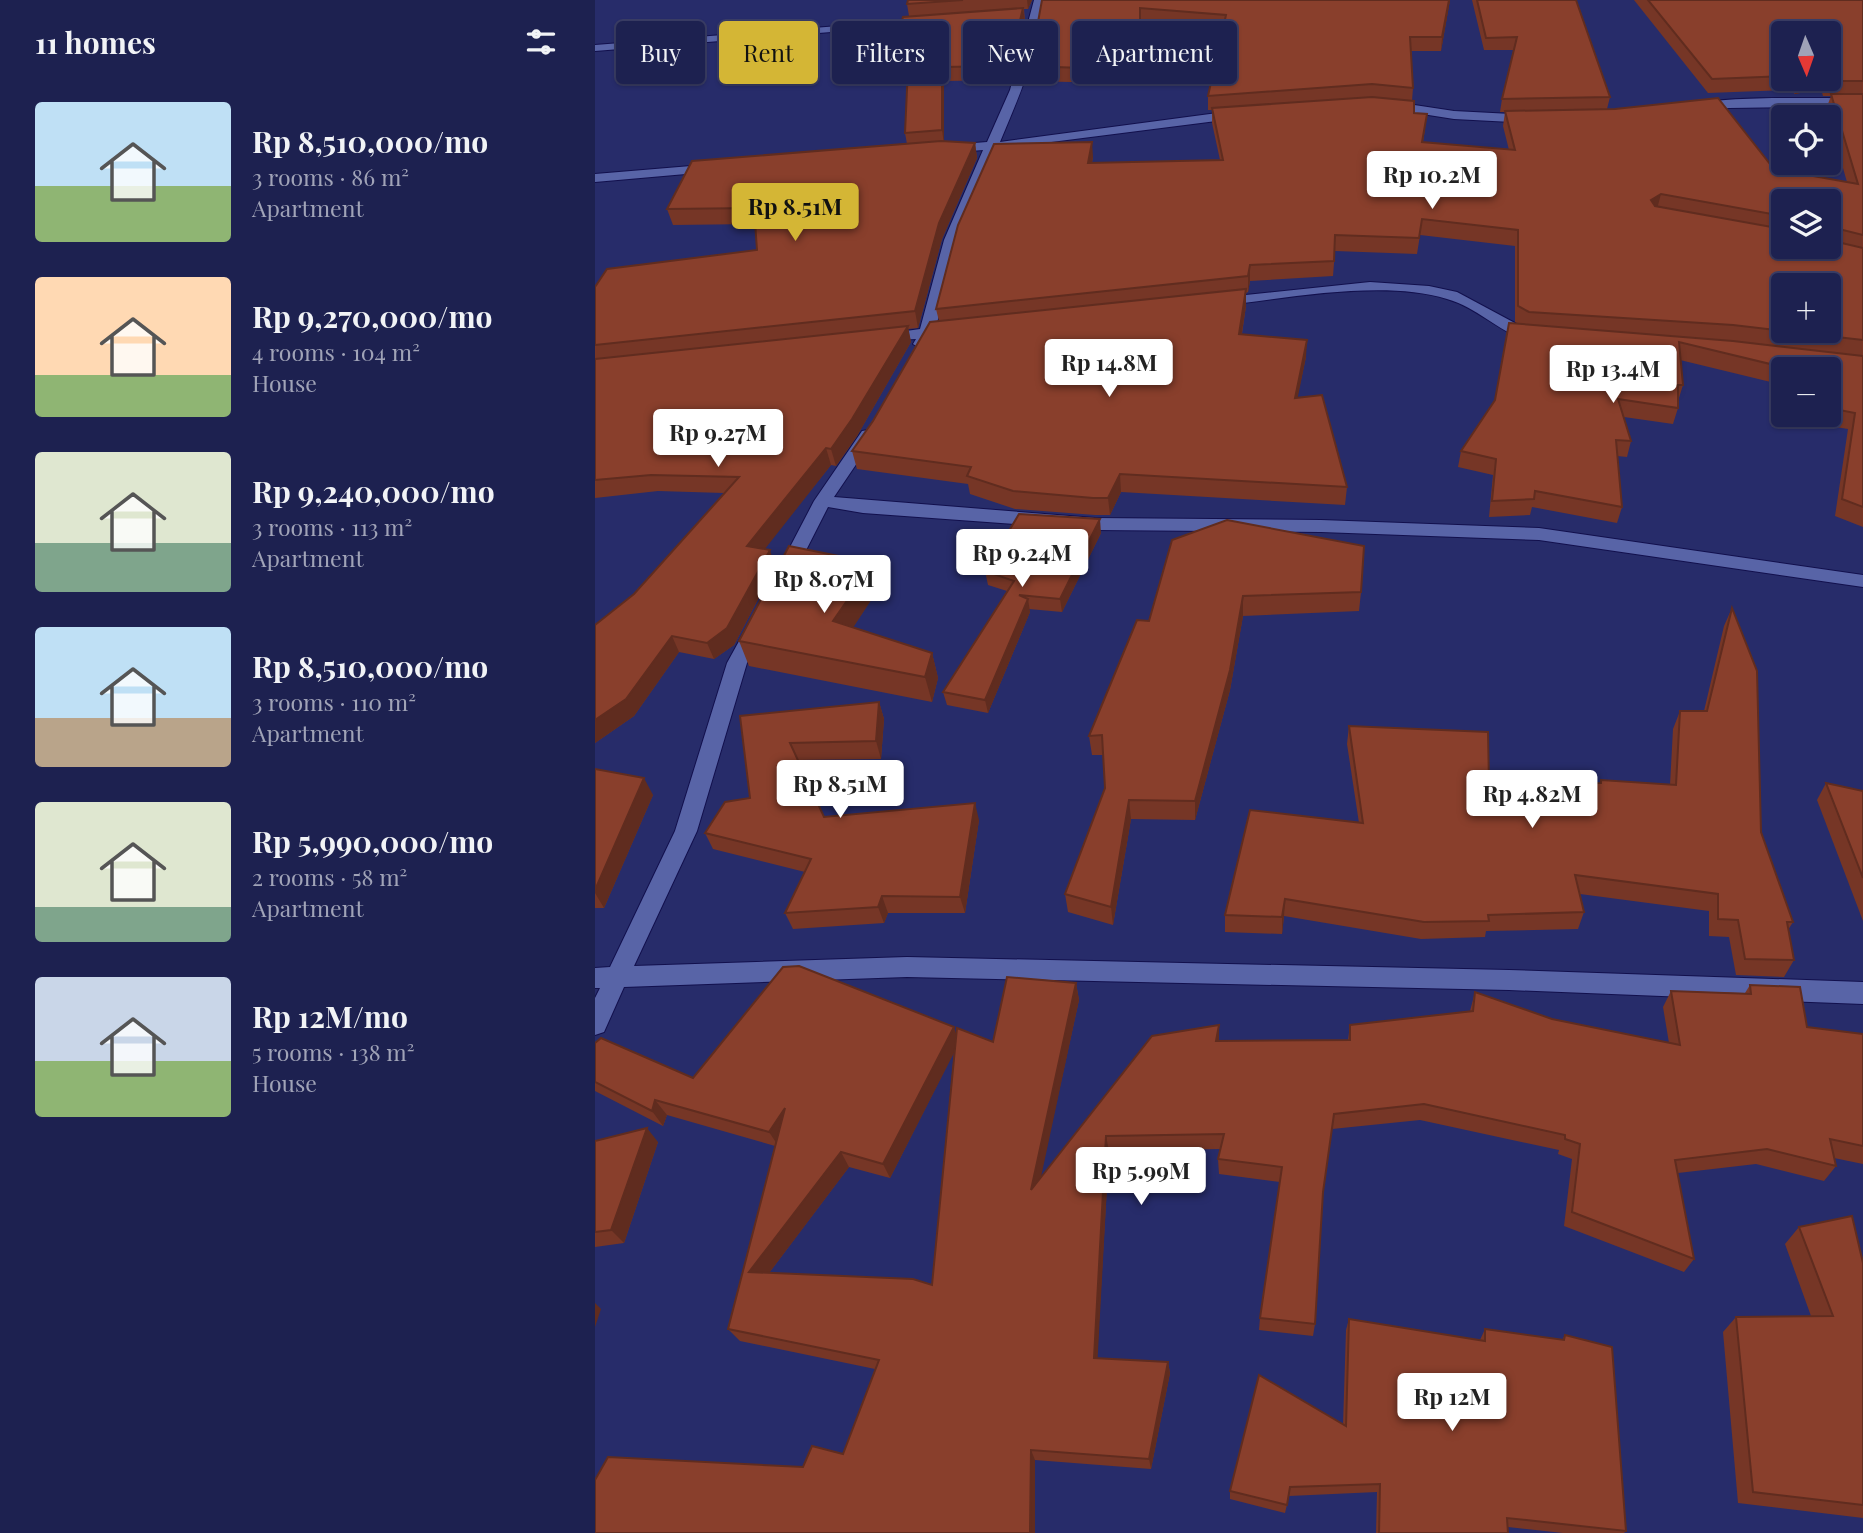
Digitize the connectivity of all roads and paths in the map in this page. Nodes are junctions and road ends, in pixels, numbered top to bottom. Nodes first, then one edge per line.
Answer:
1 (1032, 10) edge
2 (832, 30) edge
3 (595, 48) edge
4 (1863, 102) edge
5 (1371, 104) edge
6 (1677, 110) edge
7 (1252, 113) edge
8 (1541, 118) edge
9 (994, 146) junction
10 (939, 150) edge
11 (733, 167) edge
12 (595, 178) edge
13 (1208, 303) edge
14 (957, 330) edge
15 (927, 333) junction
16 (872, 339) edge
17 (1548, 339) edge
18 (912, 361) edge
19 (880, 416) edge
20 (831, 503) junction
21 (1863, 581) edge
22 (775, 592) edge
23 (762, 616) edge
24 (606, 979) edge
25 (1863, 993) edge
26 (595, 1024) edge

1 - 9 street
2 - 3 street
4 - 6 street
5 - 8 street
7 - 9 street
9 - 10 street
9 - 15 street
11 - 12 street
13 - 17 street
14 - 15 street
15 - 16 street
15 - 18 street
19 - 20 street
20 - 21 street
20 - 22 street
23 - 24 street
24 - 25 street
24 - 26 street

